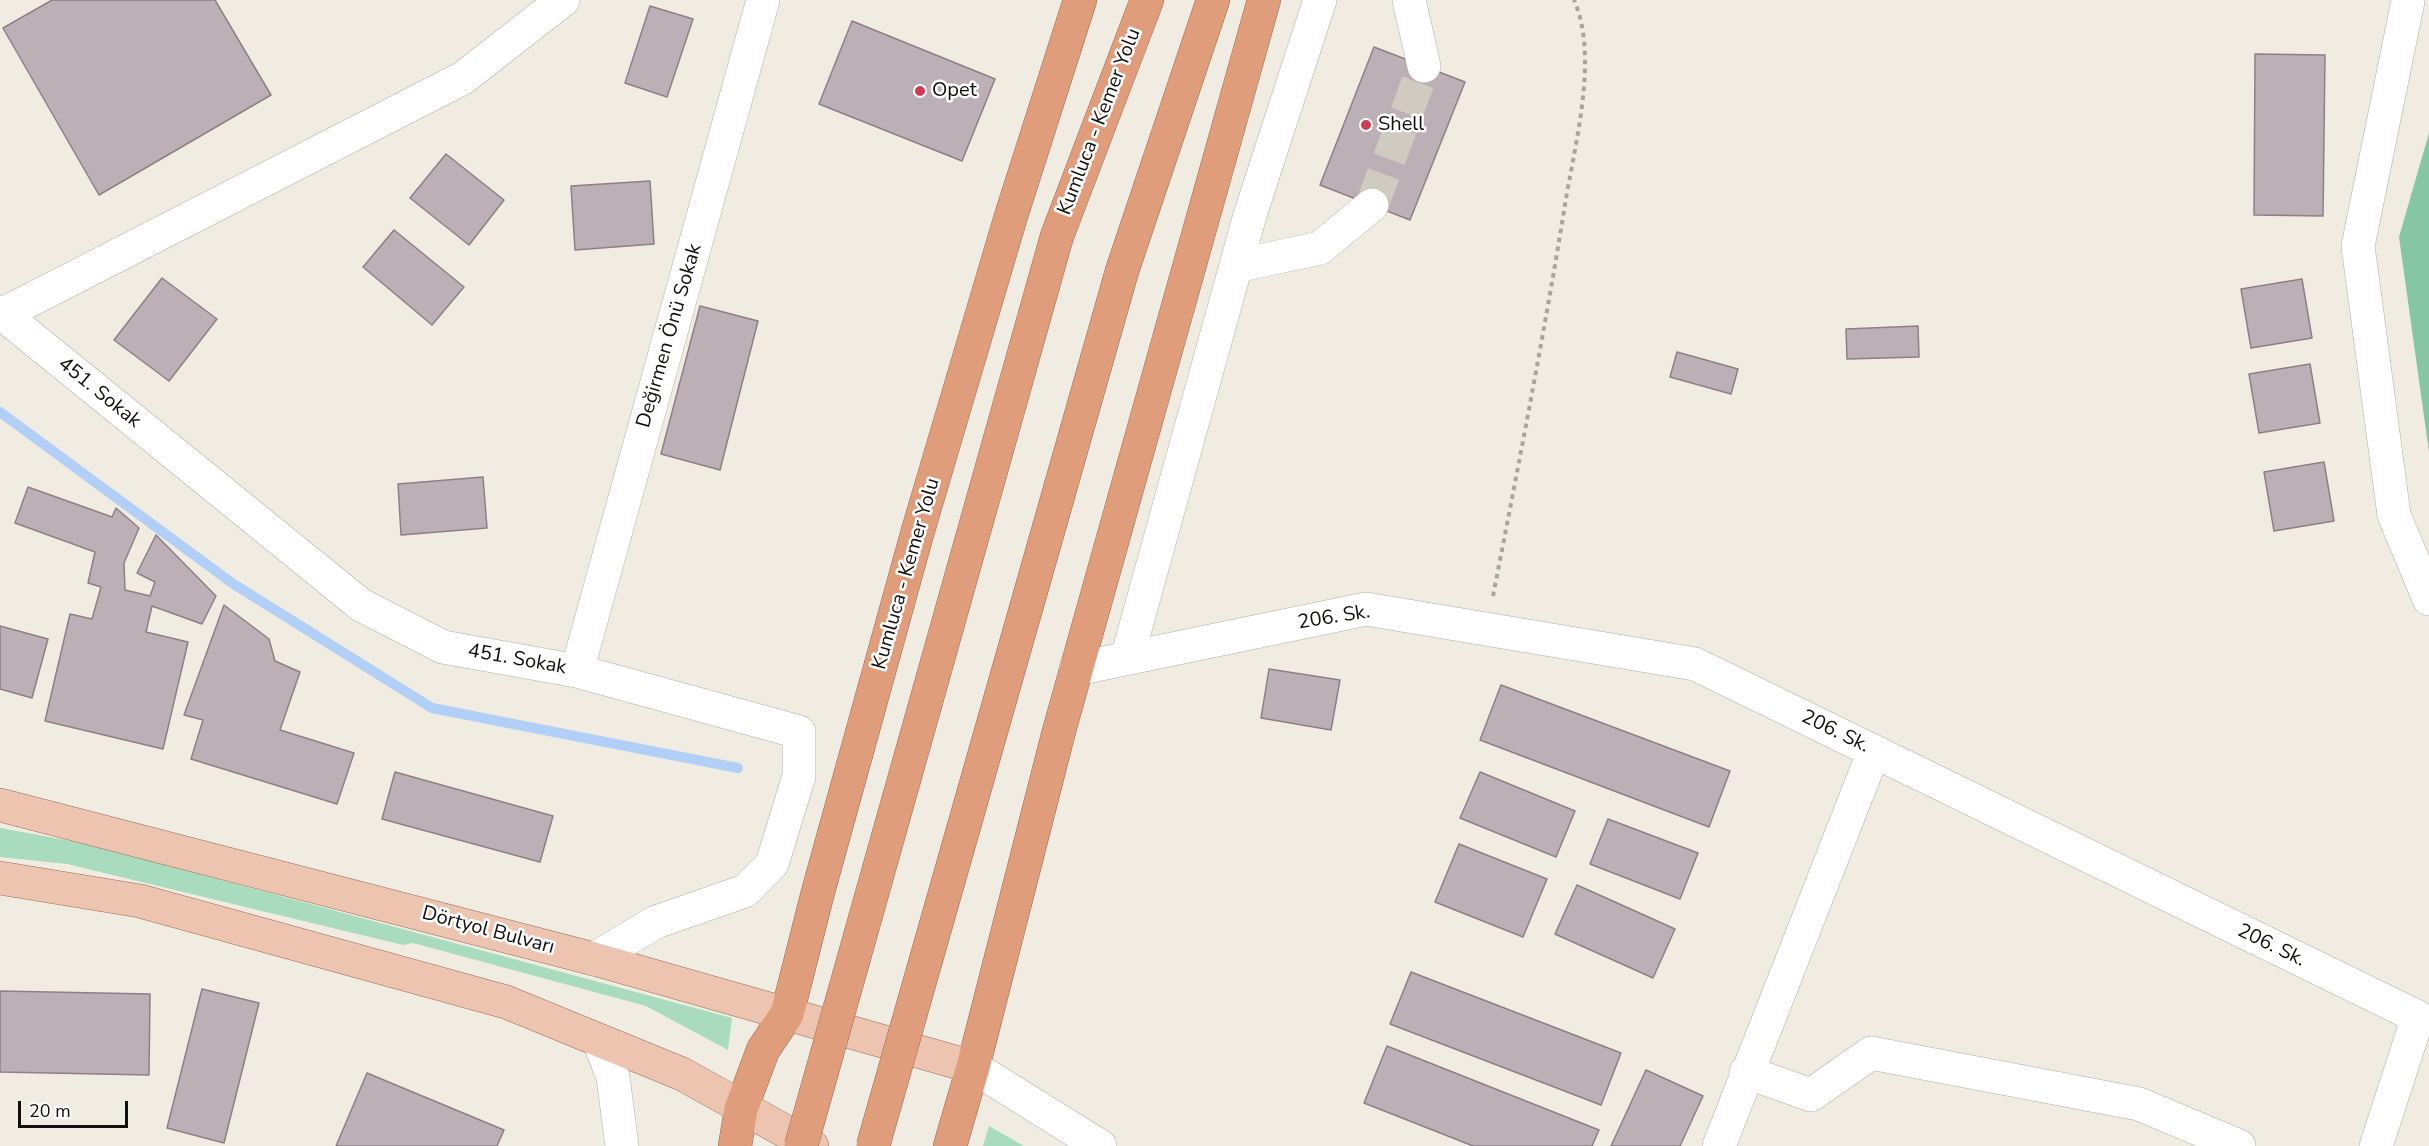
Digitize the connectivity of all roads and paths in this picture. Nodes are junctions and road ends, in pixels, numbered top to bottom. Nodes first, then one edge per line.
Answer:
1 (563, 0) edge
2 (764, 0) edge
3 (1080, 0) edge
4 (1147, 0) edge
5 (1213, 0) edge
6 (1264, 0) edge
7 (1320, 0) edge
8 (1409, 0) edge
9 (1574, 0) edge
10 (2408, 1) edge
11 (1424, 66) tunnel mouth
12 (1372, 205) tunnel mouth
13 (1236, 266) junction
14 (1, 313) edge
15 (2429, 599) edge
16 (1487, 629) junction
17 (1127, 658) junction
18 (1076, 669) junction
19 (577, 671) junction
20 (1874, 751) junction
21 (0, 805) edge
22 (0, 878) edge
23 (594, 958) junction
24 (2424, 1011) edge
25 (787, 1014) junction
26 (598, 1041) junction
27 (973, 1067) junction
28 (1746, 1072) junction
29 (741, 1109) junction
30 (622, 1146) edge
31 (735, 1146) edge
32 (801, 1146) edge
33 (812, 1146) edge
34 (873, 1146) edge
35 (950, 1146) edge
36 (1100, 1146) edge
37 (1719, 1146) edge
38 (2239, 1146) edge
39 (2376, 1146) edge

1 - 14 street
2 - 19 street, Değirmen Önü Sokak
3 - 25 highway, Kumluca - Kemer Yolu
4 - 32 highway, Kumluca - Kemer Yolu, bridge
5 - 34 highway, bridge
6 - 18 highway
7 - 13 street
8 - 11 street
9 - 16 path
10 - 15 street
12 - 13 street
13 - 17 street
14 - 19 street, 451. Sokak
16 - 17 street, 206. Sk.
16 - 20 street, 206. Sk.
17 - 18 street, 206. Sk.
18 - 27 highway
19 - 23 street, 451. Sokak
20 - 24 street, 206. Sk.
20 - 28 street
21 - 23 main road, Dörtyol Bulvarı
22 - 26 main road
23 - 25 main road, Dörtyol Bulvarı
24 - 39 street, 206. Sk.
25 - 27 main road, Dörtyol Bulvarı
25 - 29 highway, Kumluca - Kemer Yolu
26 - 29 main road
26 - 30 street
27 - 35 highway
27 - 36 street
28 - 37 street
28 - 38 street
29 - 31 highway, Kumluca - Kemer Yolu
29 - 33 main road

